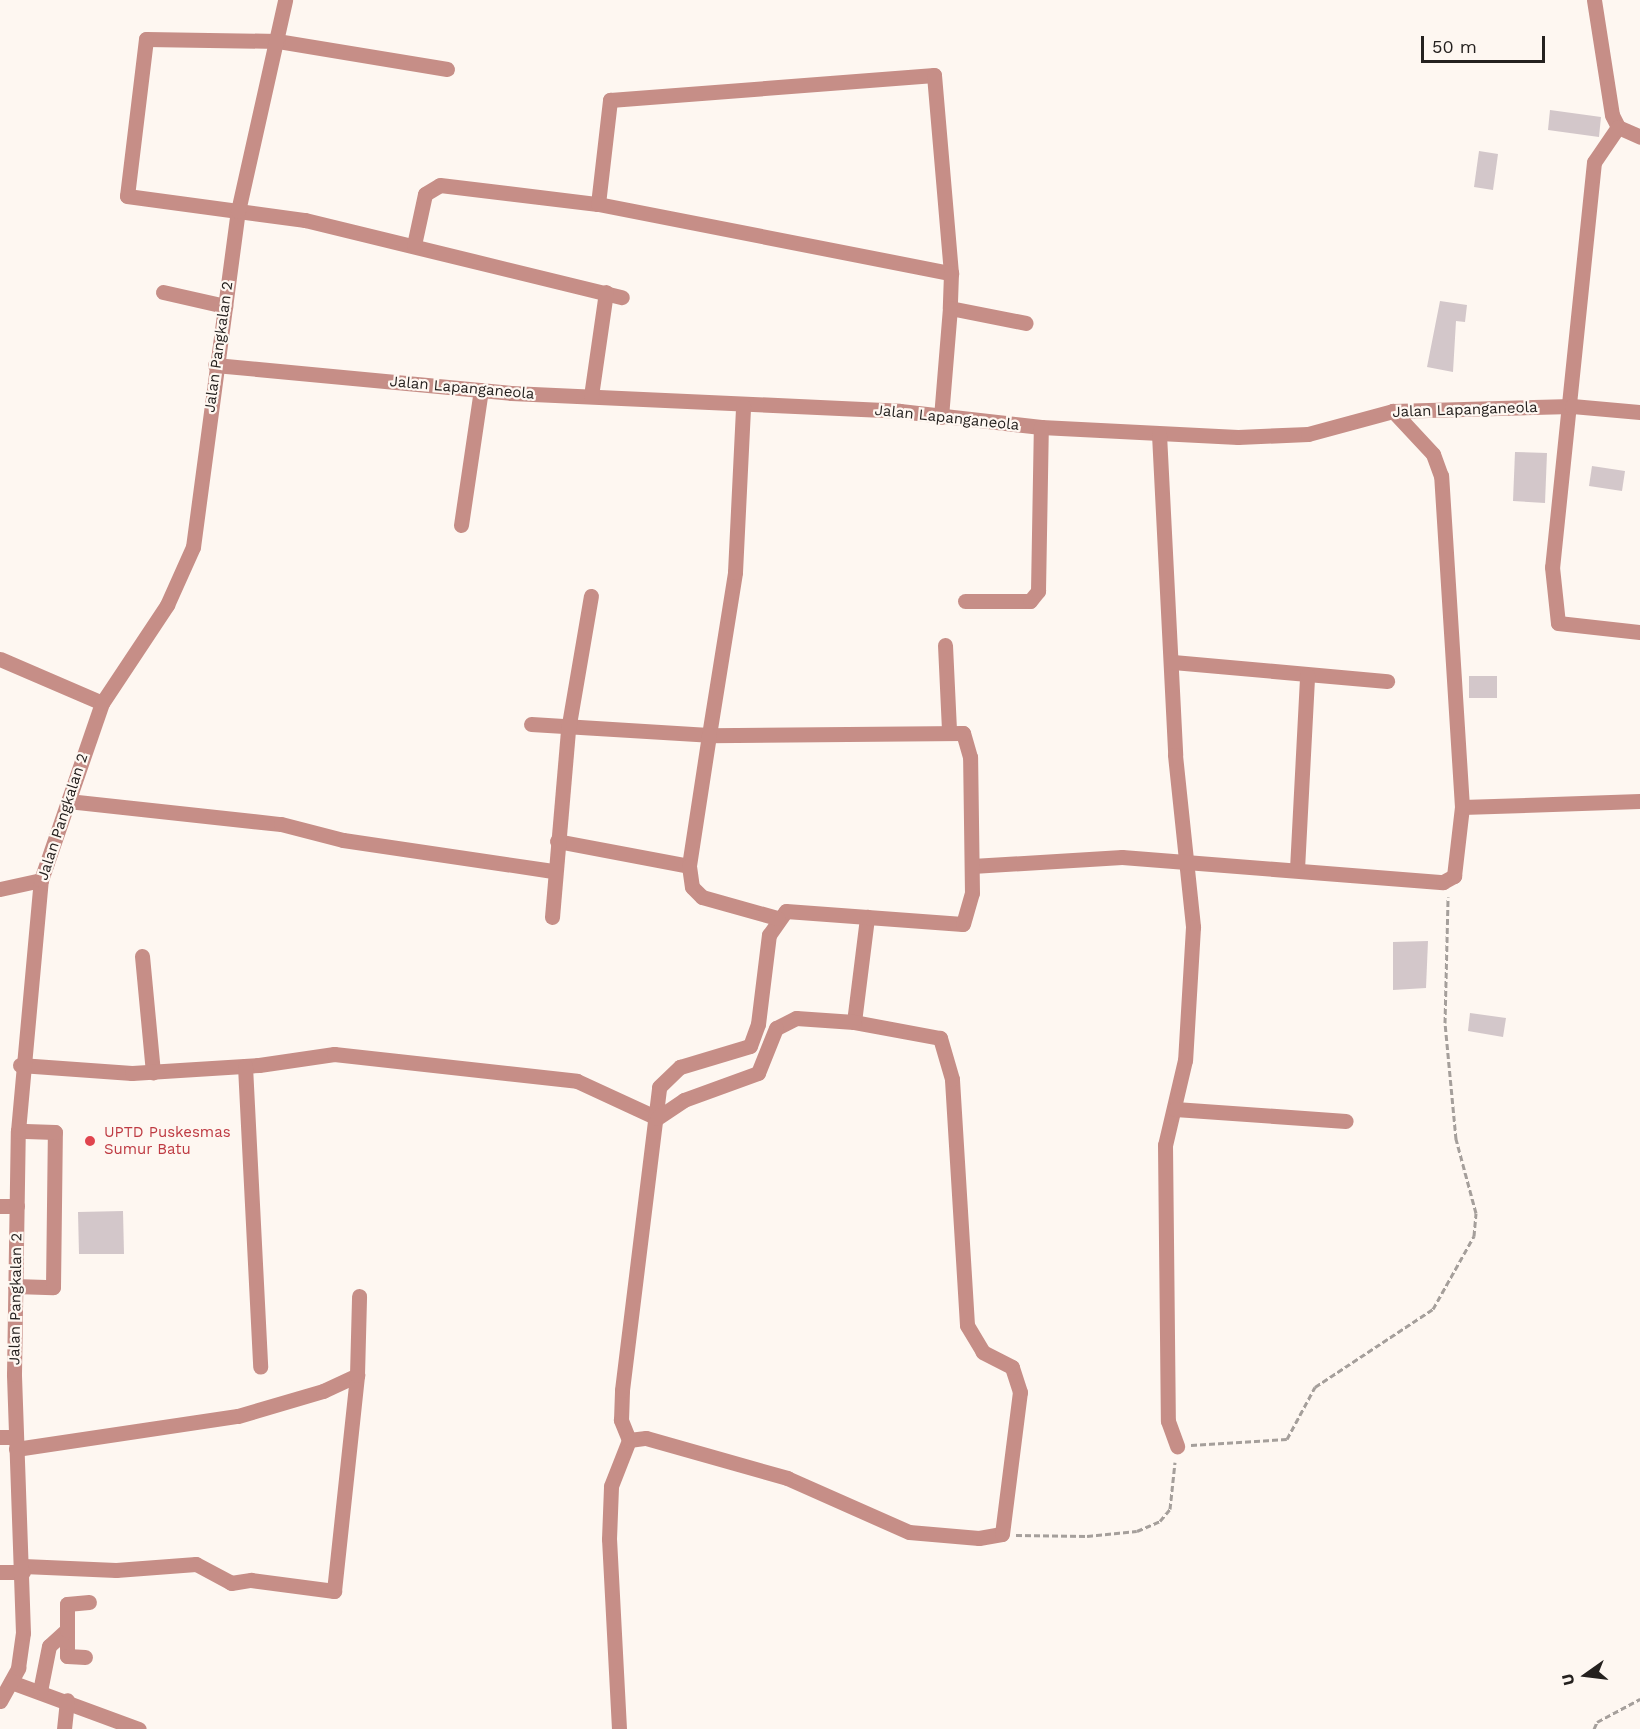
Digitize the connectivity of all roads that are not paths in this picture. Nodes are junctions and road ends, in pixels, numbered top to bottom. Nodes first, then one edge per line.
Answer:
1 (285, 0) edge
2 (1594, 0) edge
3 (278, 41) junction
4 (447, 69) dead end
5 (1618, 127) junction
6 (1640, 137) edge
7 (598, 204) junction
8 (238, 211) junction
9 (414, 246) junction
10 (951, 273) junction
11 (163, 292) dead end
12 (606, 292) junction
13 (622, 297) dead end
14 (225, 306) junction
15 (950, 308) junction
16 (1026, 323) dead end
17 (215, 365) junction
18 (481, 390) junction
19 (591, 396) junction
20 (743, 406) junction
21 (1572, 406) junction
22 (1393, 411) junction
23 (1640, 412) edge
24 (941, 417) junction
25 (1041, 427) junction
26 (1159, 434) junction
27 (460, 525) dead end
28 (591, 597) dead end
29 (965, 601) dead end
30 (1640, 632) edge
31 (945, 645) dead end
32 (0, 659) edge
33 (1173, 662) junction
34 (1307, 675) junction
35 (1388, 681) dead end
36 (102, 703) junction
37 (531, 724) dead end
38 (568, 730) junction
39 (949, 731) junction
40 (709, 735) junction
41 (68, 801) junction
42 (1640, 801) edge
43 (1462, 807) junction
44 (557, 842) junction
45 (1186, 861) junction
46 (689, 866) junction
47 (972, 866) junction
48 (1297, 869) junction
49 (553, 871) junction
50 (41, 880) junction
51 (0, 890) edge
52 (552, 917) dead end
53 (867, 917) junction
54 (777, 918) junction
55 (142, 956) dead end
56 (854, 1022) junction
57 (20, 1065) junction
58 (245, 1066) junction
59 (153, 1072) junction
60 (1175, 1109) junction
61 (657, 1118) junction
62 (1346, 1121) dead end
63 (18, 1131) junction
64 (0, 1206) edge
65 (17, 1206) junction
66 (15, 1286) junction
67 (359, 1296) dead end
68 (260, 1367) dead end
69 (357, 1375) junction
70 (7, 1387) edge
71 (629, 1440) junction
72 (10, 1441) edge
73 (1176, 1446) road end
74 (23, 1569) junction
75 (0, 1572) edge
76 (89, 1602) dead end
77 (67, 1630) junction
78 (85, 1657) dead end
79 (11, 1682) junction
80 (40, 1691) junction
81 (67, 1700) junction
82 (0, 1701) edge
83 (64, 1729) edge
84 (139, 1729) edge
85 (619, 1729) edge

1 - 3 street, Jalan Pangkalan 2
2 - 5 street
3 - 4 street
3 - 8 street, Jalan Pangkalan 2
3 - 8 street
5 - 6 street
5 - 21 street
7 - 9 street
7 - 10 street
7 - 10 street
8 - 9 street
8 - 14 street, Jalan Pangkalan 2
9 - 12 street
10 - 15 street
11 - 14 street
12 - 13 street
12 - 19 street
14 - 17 street, Jalan Pangkalan 2
15 - 16 street
15 - 24 street
17 - 18 street, Jalan Lapanganeola
17 - 36 street, Jalan Pangkalan 2
18 - 19 street, Jalan Lapanganeola
18 - 27 street
19 - 20 street, Jalan Lapanganeola
20 - 24 street, Jalan Lapanganeola
20 - 40 street
21 - 22 street, Jalan Lapanganeola
21 - 23 street, Jalan Lapanganeola
21 - 30 street
22 - 26 street, Jalan Lapanganeola
22 - 43 street
24 - 25 street, Jalan Lapanganeola
25 - 26 street, Jalan Lapanganeola
25 - 29 street
26 - 33 street
28 - 38 street
31 - 39 street
32 - 36 street
33 - 34 street
33 - 45 street
34 - 35 street
34 - 48 street
36 - 41 street, Jalan Pangkalan 2
37 - 38 street
38 - 40 street
38 - 44 street
39 - 40 street
39 - 47 street
40 - 46 street
41 - 49 street
41 - 50 street, Jalan Pangkalan 2
42 - 43 street
43 - 48 street
44 - 46 street
44 - 49 street
45 - 47 street
45 - 48 street
45 - 60 street
46 - 54 street
47 - 53 street
49 - 52 street
50 - 51 street
50 - 57 street, Jalan Pangkalan 2
53 - 54 street
53 - 56 street
54 - 61 street
55 - 59 street
56 - 61 street
56 - 71 street
57 - 59 street
57 - 63 street, Jalan Pangkalan 2
58 - 59 street
58 - 61 street
58 - 68 street
60 - 62 street
60 - 73 street
61 - 71 street
63 - 65 street, Jalan Pangkalan 2
63 - 66 street
64 - 65 street
65 - 66 street, Jalan Pangkalan 2
66 - 70 street, Jalan Pangkalan 2
67 - 69 street
69 - 72 street
69 - 74 street
70 - 72 street, Jalan Pangkalan 2
71 - 85 street
72 - 74 street, Jalan Pangkalan 2
74 - 75 street
74 - 79 street, Jalan Pangkalan 2
76 - 77 street
77 - 78 street
77 - 80 street
79 - 80 street
79 - 82 street, Jalan Pangkalan 2
80 - 81 street
81 - 83 street
81 - 84 street

